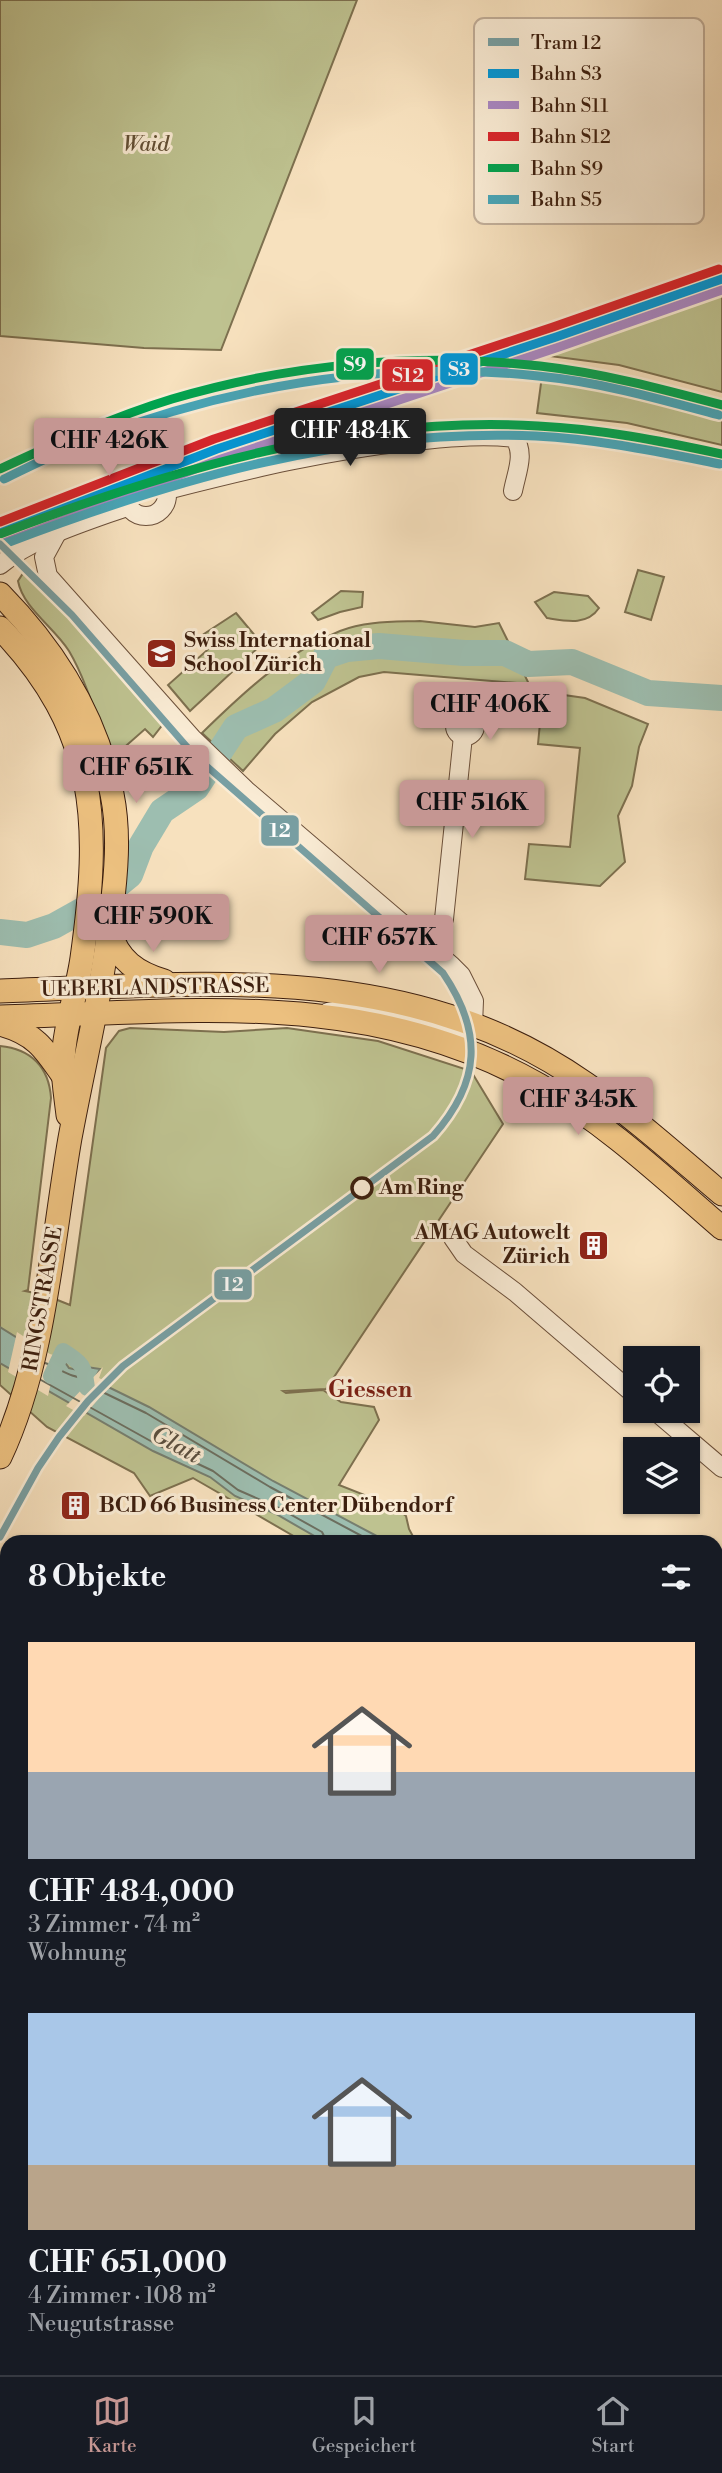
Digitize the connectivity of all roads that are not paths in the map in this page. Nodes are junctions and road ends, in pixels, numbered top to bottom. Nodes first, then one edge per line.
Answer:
1 (167, 490) junction
2 (513, 491) dead end
3 (128, 506) junction
4 (57, 533) junction
5 (0, 565) edge
6 (0, 594) edge
7 (0, 628) edge
8 (463, 736) dead end
9 (110, 937) junction
10 (427, 945) junction
11 (177, 985) junction
12 (76, 988) junction
13 (101, 988) junction
14 (0, 991) edge
15 (71, 1014) junction
16 (95, 1014) junction
17 (314, 1014) junction
18 (0, 1017) edge
19 (0, 1024) edge
20 (473, 1025) junction
21 (64, 1077) junction
22 (71, 1136) junction
23 (722, 1194) edge
24 (722, 1228) edge
25 (453, 1238) dead end
26 (623, 1385) edge
27 (669, 1423) edge
28 (0, 1457) edge
29 (722, 1468) edge

1 - 2 street
1 - 3 street
1 - 3 street
3 - 4 street
4 - 5 street
4 - 10 street
6 - 9 main road, RINGSTRASSE
7 - 12 main road, RINGSTRASSE
8 - 10 street
9 - 11 main road
9 - 13 main road, RINGSTRASSE
10 - 20 street
11 - 13 main road, UEBERLANDSTRASSE
11 - 20 main road, UEBERLANDSTRASSE
12 - 13 main road, UEBERLANDSTRASSE
12 - 14 main road, UEBERLANDSTRASSE
12 - 15 main road, RINGSTRASSE
13 - 16 main road, RINGSTRASSE
15 - 16 main road, UEBERLANDSTRASSE
15 - 18 main road, UEBERLANDSTRASSE
15 - 21 main road, RINGSTRASSE
16 - 17 main road, UEBERLANDSTRASSE
16 - 22 main road, RINGSTRASSE
17 - 20 street, UEBERLANDSTRASSE
17 - 24 main road, UEBERLANDSTRASSE
19 - 21 main road
20 - 23 main road, UEBERLANDSTRASSE
21 - 22 main road, RINGSTRASSE
22 - 28 main road, RINGSTRASSE
25 - 26 street
27 - 29 street

